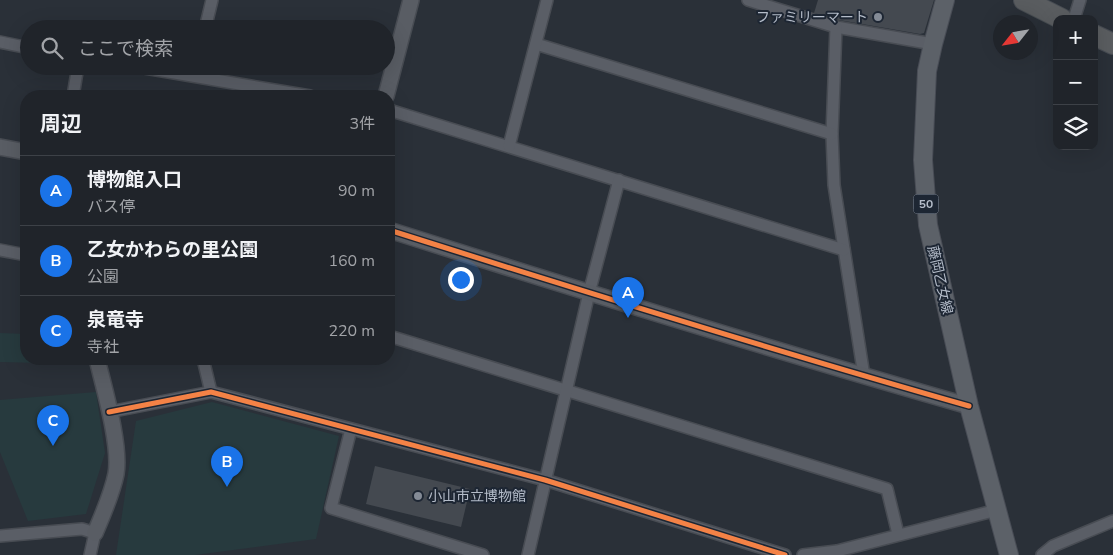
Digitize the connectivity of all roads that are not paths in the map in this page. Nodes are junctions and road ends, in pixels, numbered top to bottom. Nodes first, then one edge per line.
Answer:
1 (212, 0) edge
2 (411, 0) edge
3 (547, 0) edge
4 (748, 0) edge
5 (945, 0) edge
6 (1024, 0) edge
7 (1080, 0) edge
8 (1054, 15) edge
9 (1075, 15) edge
10 (207, 20) edge
11 (836, 27) junction
12 (1098, 37) edge
13 (0, 42) edge
14 (536, 44) junction
15 (933, 44) junction
16 (1113, 44) edge
17 (20, 46) edge
18 (395, 61) edge
19 (76, 75) edge
20 (213, 75) edge
21 (391, 75) edge
22 (74, 90) edge
23 (282, 90) edge
24 (388, 90) edge
25 (395, 112) edge
26 (832, 134) junction
27 (508, 146) junction
28 (0, 147) edge
29 (20, 151) edge
30 (619, 180) junction
31 (395, 232) edge
32 (0, 250) edge
33 (844, 250) junction
34 (20, 254) edge
35 (589, 293) junction
36 (395, 338) edge
37 (98, 365) edge
38 (205, 365) edge
39 (864, 376) junction
40 (566, 391) junction
41 (211, 392) junction
42 (970, 406) junction
43 (109, 412) junction
44 (351, 429) junction
45 (546, 480) junction
46 (997, 510) junction
47 (1113, 521) edge
48 (95, 532) junction
49 (898, 534) junction
50 (0, 536) edge
51 (90, 555) edge
52 (483, 555) edge
53 (528, 555) edge
54 (785, 555) edge
55 (803, 555) edge
56 (1009, 555) edge
57 (1042, 555) edge

1 - 10 street
2 - 18 street
3 - 14 street
4 - 11 street
5 - 15 main road, 藤岡乙女線 / 50
6 - 8 highway
7 - 9 street
11 - 15 street
11 - 26 street
12 - 16 highway
13 - 17 street
14 - 26 street
14 - 27 street
15 - 42 main road, 藤岡乙女線 / 50
19 - 22 street
20 - 23 street
21 - 24 street
25 - 27 street
26 - 33 street
27 - 30 street
28 - 29 street
30 - 33 street
30 - 35 street
31 - 35 street
32 - 34 street
33 - 39 street
35 - 39 street
35 - 40 street
36 - 40 street
37 - 43 street
38 - 41 street
39 - 42 street
40 - 45 street
40 - 49 street
41 - 43 street
41 - 44 street
42 - 46 main road, 藤岡乙女線 / 50
43 - 48 street
44 - 45 street
44 - 52 street
45 - 53 street
45 - 54 street
46 - 49 street
46 - 56 main road, 藤岡乙女線 / 50
47 - 57 street
48 - 50 street
48 - 51 street
49 - 55 street

